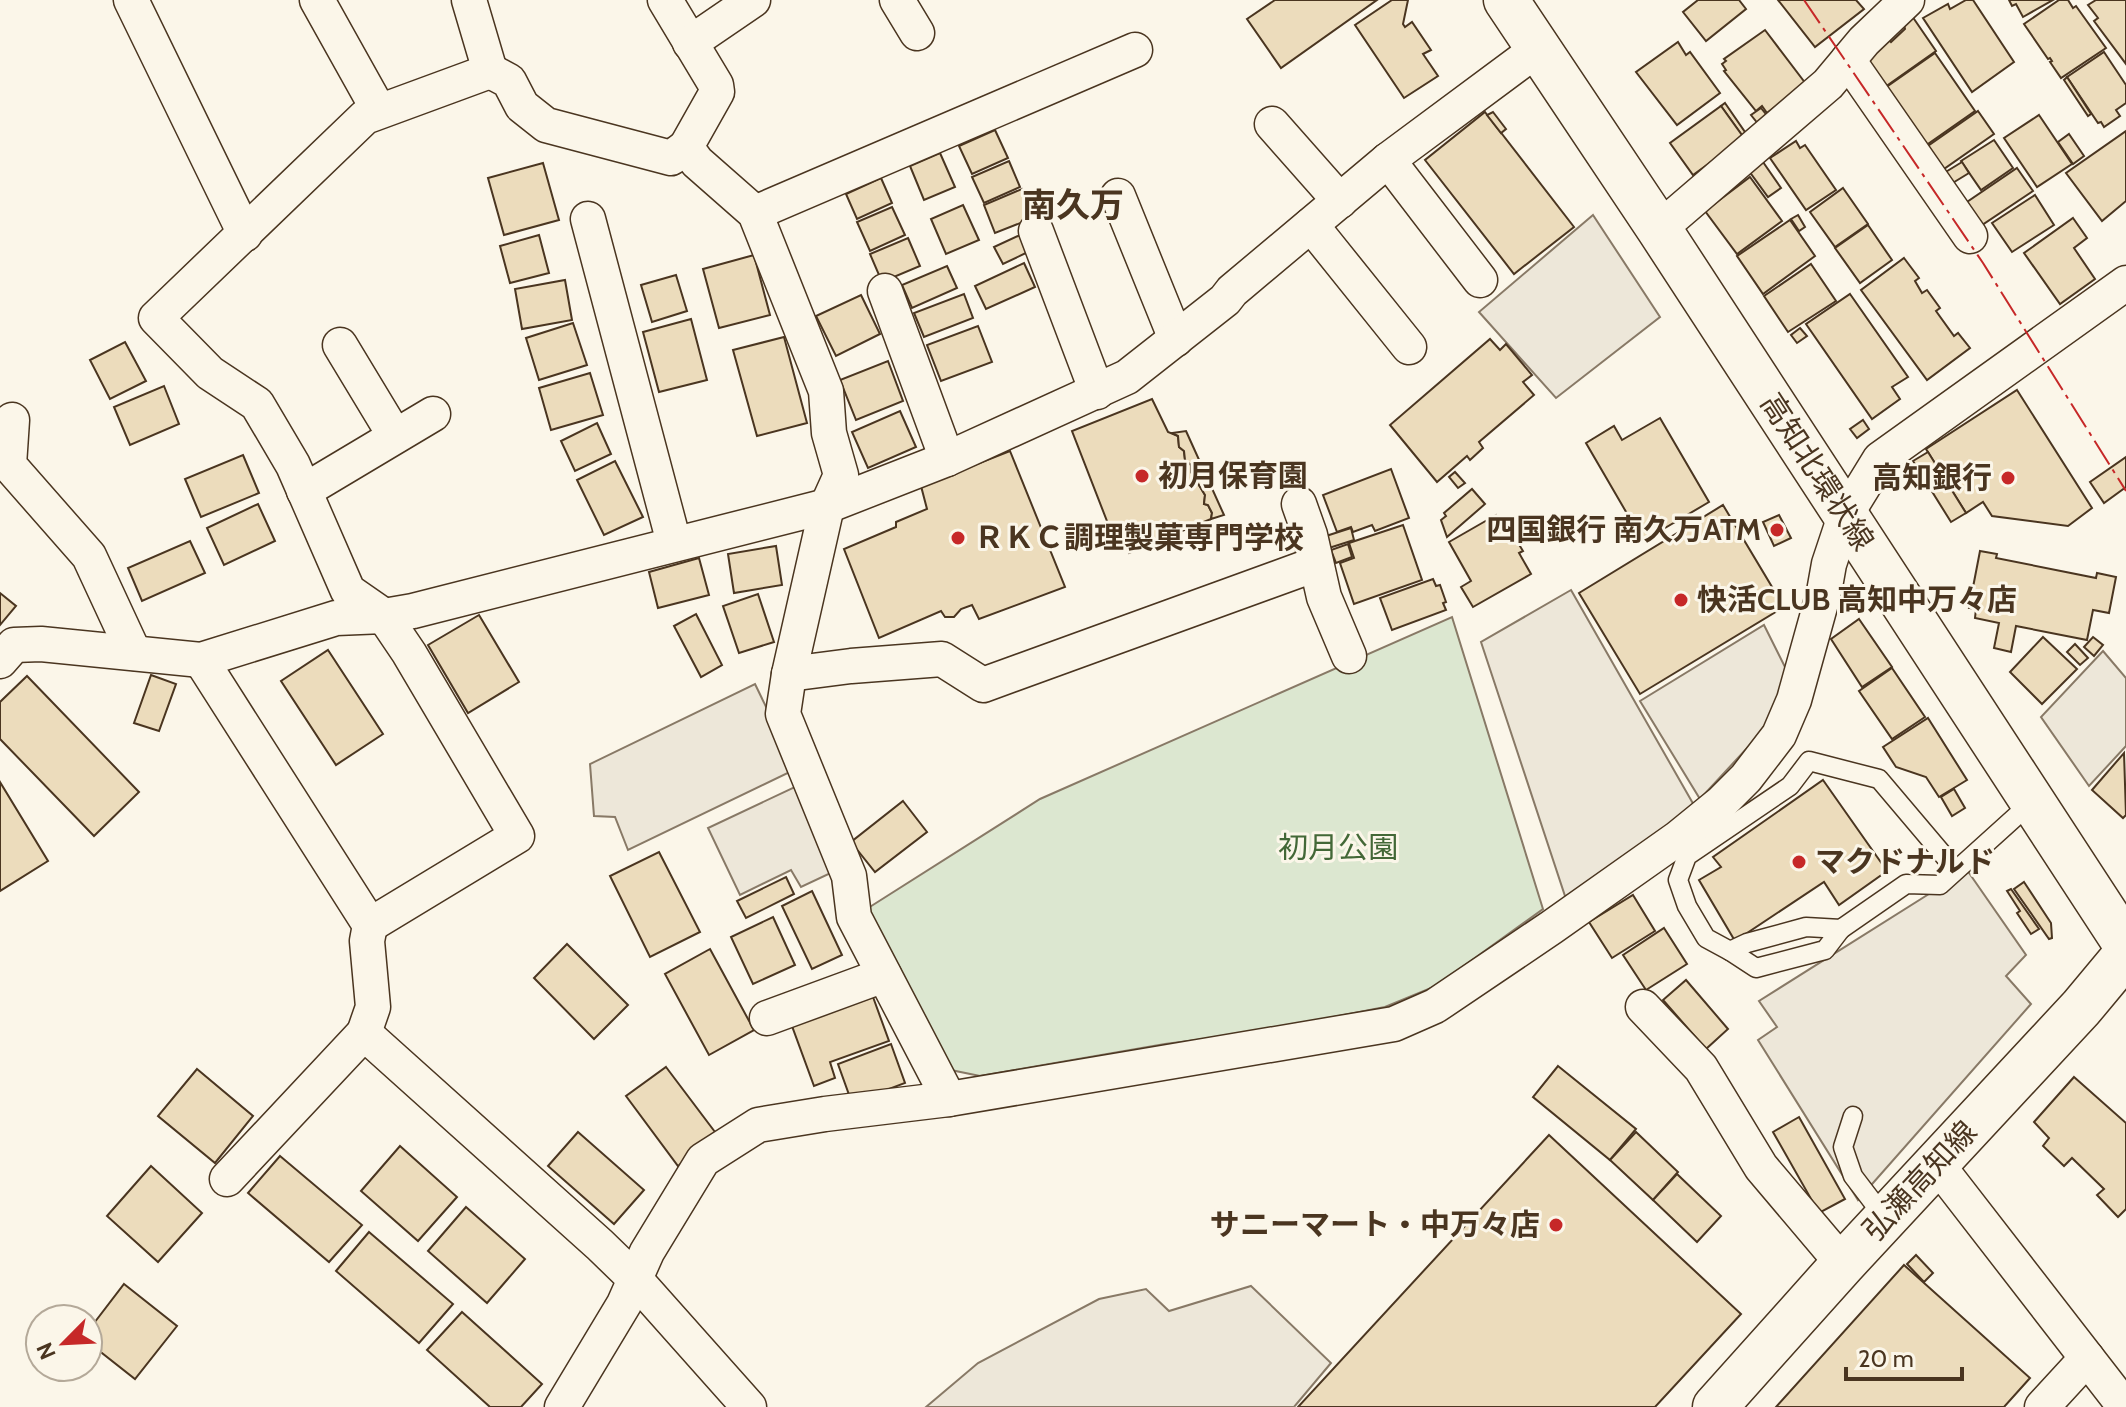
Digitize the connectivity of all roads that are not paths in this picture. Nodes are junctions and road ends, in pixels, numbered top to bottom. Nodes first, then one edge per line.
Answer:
1 (131, 0) edge
2 (317, 0) edge
3 (469, 0) edge
4 (665, 0) edge
5 (753, 0) edge
6 (897, 0) edge
7 (1506, 0) edge
8 (1907, 0) edge
9 (917, 33) dead end
10 (690, 43) junction
11 (1539, 48) junction
12 (1135, 50) dead end
13 (1848, 60) junction
14 (490, 71) junction
15 (379, 111) junction
16 (1272, 124) dead end
17 (686, 147) junction
18 (1388, 160) junction
19 (1118, 196) dead end
20 (1340, 201) junction
21 (755, 213) junction
22 (588, 219) dead end
23 (1311, 225) junction
24 (1659, 229) junction
25 (1036, 231) dead end
26 (245, 234) junction
27 (1970, 236) dead end
28 (1480, 280) dead end
29 (2126, 283) edge
30 (885, 291) dead end
31 (1176, 339) junction
32 (340, 345) dead end
33 (1409, 347) dead end
34 (1097, 392) junction
35 (433, 414) dead end
36 (12, 420) dead end
37 (395, 436) junction
38 (947, 459) junction
39 (304, 491) junction
40 (1299, 504) dead end
41 (827, 506) junction
42 (1845, 516) junction
43 (674, 543) junction
44 (1316, 564) junction
45 (384, 616) junction
46 (134, 653) junction
47 (1349, 656) dead end
48 (201, 660) junction
49 (0, 661) edge
50 (789, 674) junction
51 (2033, 801) junction
52 (1956, 870) junction
53 (370, 925) junction
54 (1841, 929) junction
55 (2126, 945) edge
56 (1730, 951) junction
57 (2126, 954) edge
58 (884, 975) junction
59 (1643, 1007) dead end
60 (767, 1018) dead end
61 (364, 1033) junction
62 (949, 1099) junction
63 (1853, 1116) dead end
64 (1936, 1163) junction
65 (227, 1179) dead end
66 (1885, 1218) junction
67 (1843, 1264) junction
68 (635, 1279) junction
69 (2087, 1358) junction
70 (562, 1407) edge
71 (749, 1407) edge
72 (1715, 1407) edge
73 (2042, 1407) edge
74 (2125, 1407) edge

1 - 26 street
2 - 15 street
3 - 14 street
4 - 10 street
5 - 10 street
6 - 9 street
7 - 11 main road, 高知北環状線
8 - 13 street
10 - 17 street
11 - 18 street
11 - 24 main road, 高知北環状線
12 - 21 street
13 - 24 street
13 - 27 street
14 - 15 street
14 - 17 street
15 - 26 street
16 - 20 street
17 - 21 street
18 - 20 street
18 - 28 street
19 - 31 street
20 - 23 street
21 - 41 street
22 - 43 street
23 - 31 street
23 - 33 street
24 - 42 main road, 高知北環状線
25 - 34 street
26 - 39 street
29 - 42 street
30 - 38 street
31 - 34 street
32 - 37 street
34 - 38 street
35 - 37 street
36 - 46 street
37 - 39 street
38 - 41 street
39 - 45 street
40 - 44 street
41 - 43 street
41 - 50 street
42 - 51 main road, 高知北環状線
42 - 62 street
43 - 45 street
44 - 47 street
44 - 50 street
45 - 48 street
45 - 53 street
46 - 48 street
46 - 49 street
48 - 53 street
50 - 58 street
51 - 52 lane
51 - 55 main road, 高知北環状線
52 - 54 lane
52 - 56 lane
53 - 61 street
54 - 56 lane
54 - 56 lane
57 - 64 main road, 弘瀬高知線
58 - 60 street
58 - 62 street
59 - 67 street
61 - 65 street
61 - 68 street
62 - 68 street
63 - 66 lane
64 - 66 main road, 弘瀬高知線
64 - 69 street
66 - 67 main road, 弘瀬高知線
67 - 72 main road, 弘瀬高知線
68 - 70 street
68 - 71 street
69 - 73 street
69 - 74 street

